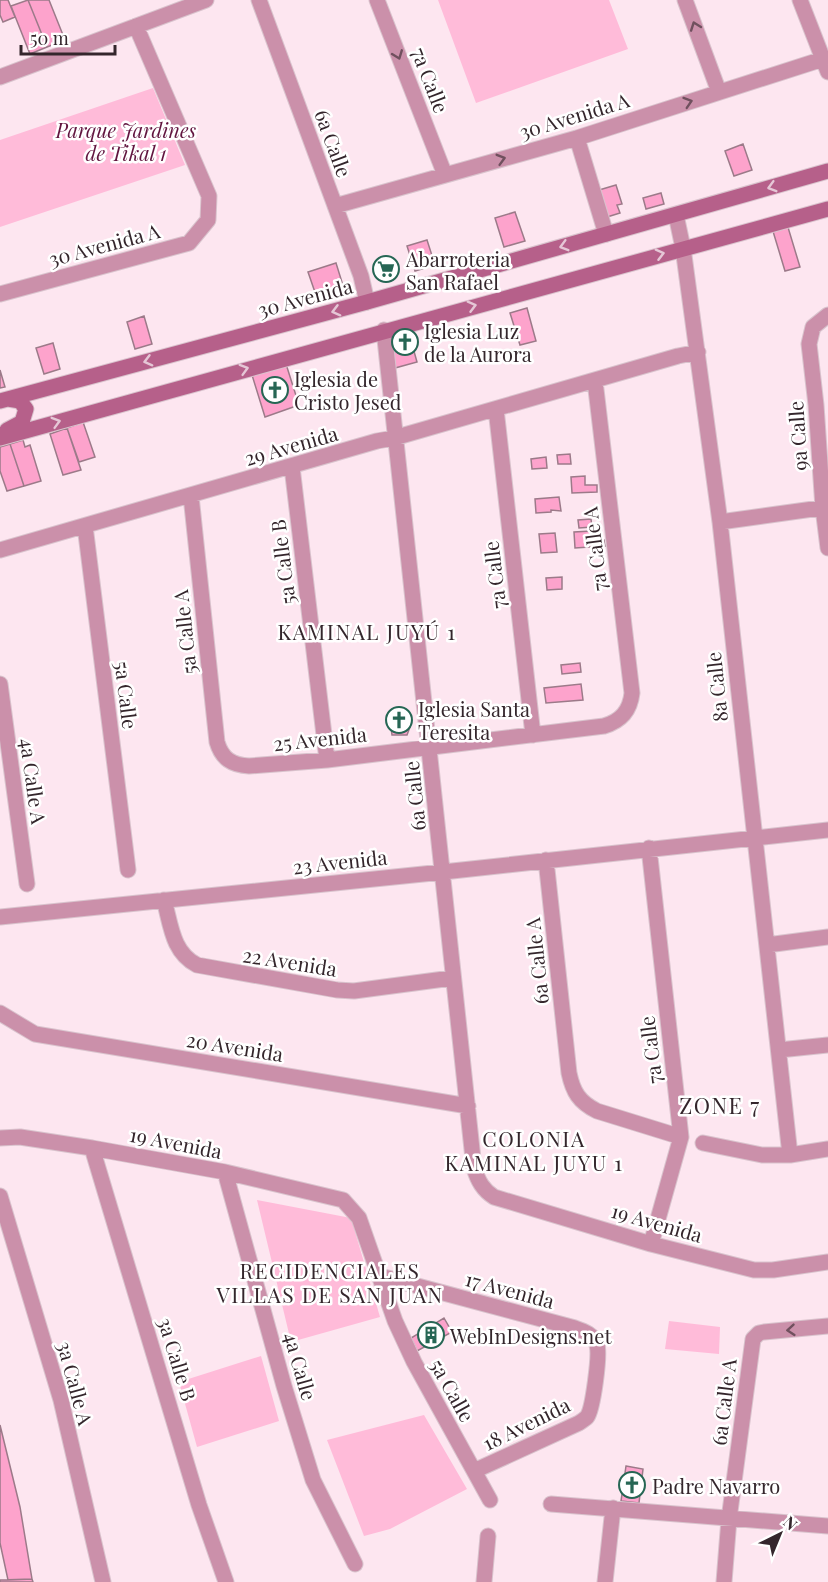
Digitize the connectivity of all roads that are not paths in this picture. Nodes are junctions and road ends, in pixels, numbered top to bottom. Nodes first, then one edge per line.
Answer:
1 (206, 0) edge
2 (259, 0) edge
3 (377, 0) edge
4 (685, 0) edge
5 (800, 0) edge
6 (136, 26) junction
7 (825, 66) edge
8 (0, 77) edge
9 (719, 92) junction
10 (577, 138) junction
11 (828, 171) edge
12 (445, 175) junction
13 (335, 206) junction
14 (828, 209) edge
15 (676, 215) junction
16 (606, 234) junction
17 (683, 248) junction
18 (0, 294) edge
19 (367, 302) junction
20 (822, 319) edge
21 (384, 330) junction
22 (698, 352) junction
23 (596, 381) junction
24 (4, 400) edge
25 (822, 404) edge
26 (496, 409) junction
27 (0, 436) edge
28 (394, 438) junction
29 (292, 467) junction
30 (191, 496) junction
31 (826, 507) edge
32 (720, 522) junction
33 (85, 526) junction
34 (828, 548) edge
35 (0, 550) edge
36 (0, 684) edge
37 (627, 711) joint
38 (533, 735) junction
39 (430, 747) junction
40 (327, 760) junction
41 (228, 761) joint
42 (828, 830) edge
43 (754, 837) junction
44 (649, 848) junction
45 (546, 860) junction
46 (128, 870) dead end
47 (443, 872) junction
48 (27, 884) dead end
49 (164, 900) junction
50 (0, 917) edge
51 (828, 937) edge
52 (767, 945) junction
53 (452, 978) junction
54 (0, 1013) edge
55 (828, 1045) edge
56 (779, 1050) junction
57 (468, 1106) junction
58 (681, 1137) junction
59 (0, 1138) edge
60 (703, 1143) dead end
61 (92, 1148) junction
62 (828, 1149) edge
63 (790, 1155) junction
64 (225, 1172) junction
65 (481, 1185) joint
66 (0, 1196) edge
67 (343, 1200) joint
68 (651, 1244) junction
69 (828, 1262) edge
70 (380, 1276) junction
71 (828, 1326) edge
72 (593, 1337) joint
73 (474, 1471) junction
74 (490, 1500) dead end
75 (551, 1504) dead end
76 (613, 1508) junction
77 (729, 1519) junction
78 (828, 1526) edge
79 (488, 1536) dead end
80 (355, 1564) dead end
81 (103, 1582) edge
82 (226, 1582) edge
83 (484, 1582) edge
84 (605, 1582) edge
85 (724, 1582) edge

1 - 6 street
2 - 13 street, 6a Calle
3 -> 12 street, 7a Calle
9 -> 4 street
5 - 7 street
6 - 8 street
6 - 18 street, 30 Avenida A
7 - 9 street, 30 Avenida A
10 -> 9 street, 30 Avenida A
12 -> 10 street, 30 Avenida A
10 - 16 street
11 -> 15 street, 30 Avenida
12 - 13 street, 30 Avenida A
13 - 19 street, 6a Calle
14 - 17 street
15 - 16 street, 30 Avenida
15 - 17 street, 8a Calle
16 -> 19 street, 30 Avenida
21 -> 17 street
17 - 22 street, 8a Calle
19 -> 24 street, 30 Avenida
20 - 25 street, 9a Calle
27 -> 21 street
21 - 28 street, 6a Calle
22 - 23 street, 29 Avenida
22 - 32 street, 8a Calle
23 - 26 street, 29 Avenida
23 - 37 street, 7a Calle A
24 - 27 street
25 - 31 street, 9a Calle
26 - 28 street, 29 Avenida
26 - 38 street, 7a Calle
28 - 29 street, 29 Avenida
28 - 39 street, 6a Calle
29 - 30 street, 29 Avenida
29 - 40 street, 5a Calle B
30 - 33 street, 29 Avenida
30 - 41 street, 5a Calle A
31 - 32 street
31 - 34 street, 9a Calle
32 - 43 street, 8a Calle
33 - 35 street, 29 Avenida
33 - 46 street, 5a Calle
36 - 48 street, 4a Calle A
37 - 38 street, 25 Avenida
38 - 39 street, 25 Avenida
39 - 40 street, 25 Avenida
39 - 47 street, 6a Calle
40 - 41 street, 25 Avenida
42 - 43 street, 23 Avenida
43 - 44 street, 23 Avenida
43 - 52 street, 8a Calle
44 - 45 street, 23 Avenida
44 - 58 street, 7a Calle
45 - 47 street, 23 Avenida
45 - 58 street, 6a Calle A
47 - 49 street, 23 Avenida
47 - 53 street, 6a Calle
49 - 50 street, 23 Avenida
49 - 53 street, 22 Avenida
51 - 52 street
52 - 56 street, 8a Calle
53 - 57 street, 6a Calle
54 - 57 street, 20 Avenida
55 - 56 street
56 - 63 street, 8a Calle
57 - 65 street, 6a Calle
58 - 68 street, 7a Calle
59 - 61 street, 19 Avenida
60 - 63 street
61 - 64 street, 19 Avenida
61 - 82 street, 3a Calle B
62 - 63 street
64 - 67 street, 19 Avenida
64 - 80 street, 4a Calle
65 - 68 street, 19 Avenida
66 - 81 street, 3a Calle A
67 - 70 street, 5a Calle
68 - 69 street, 19 Avenida
70 - 72 street, 17 Avenida
70 - 73 street, 5a Calle
71 -> 77 street, 6a Calle A
72 - 73 street, 18 Avenida
73 - 74 street, 5a Calle
75 - 76 street
76 - 77 street
76 - 84 street
77 - 78 street
77 - 85 street, 6a Calle A
79 - 83 street

